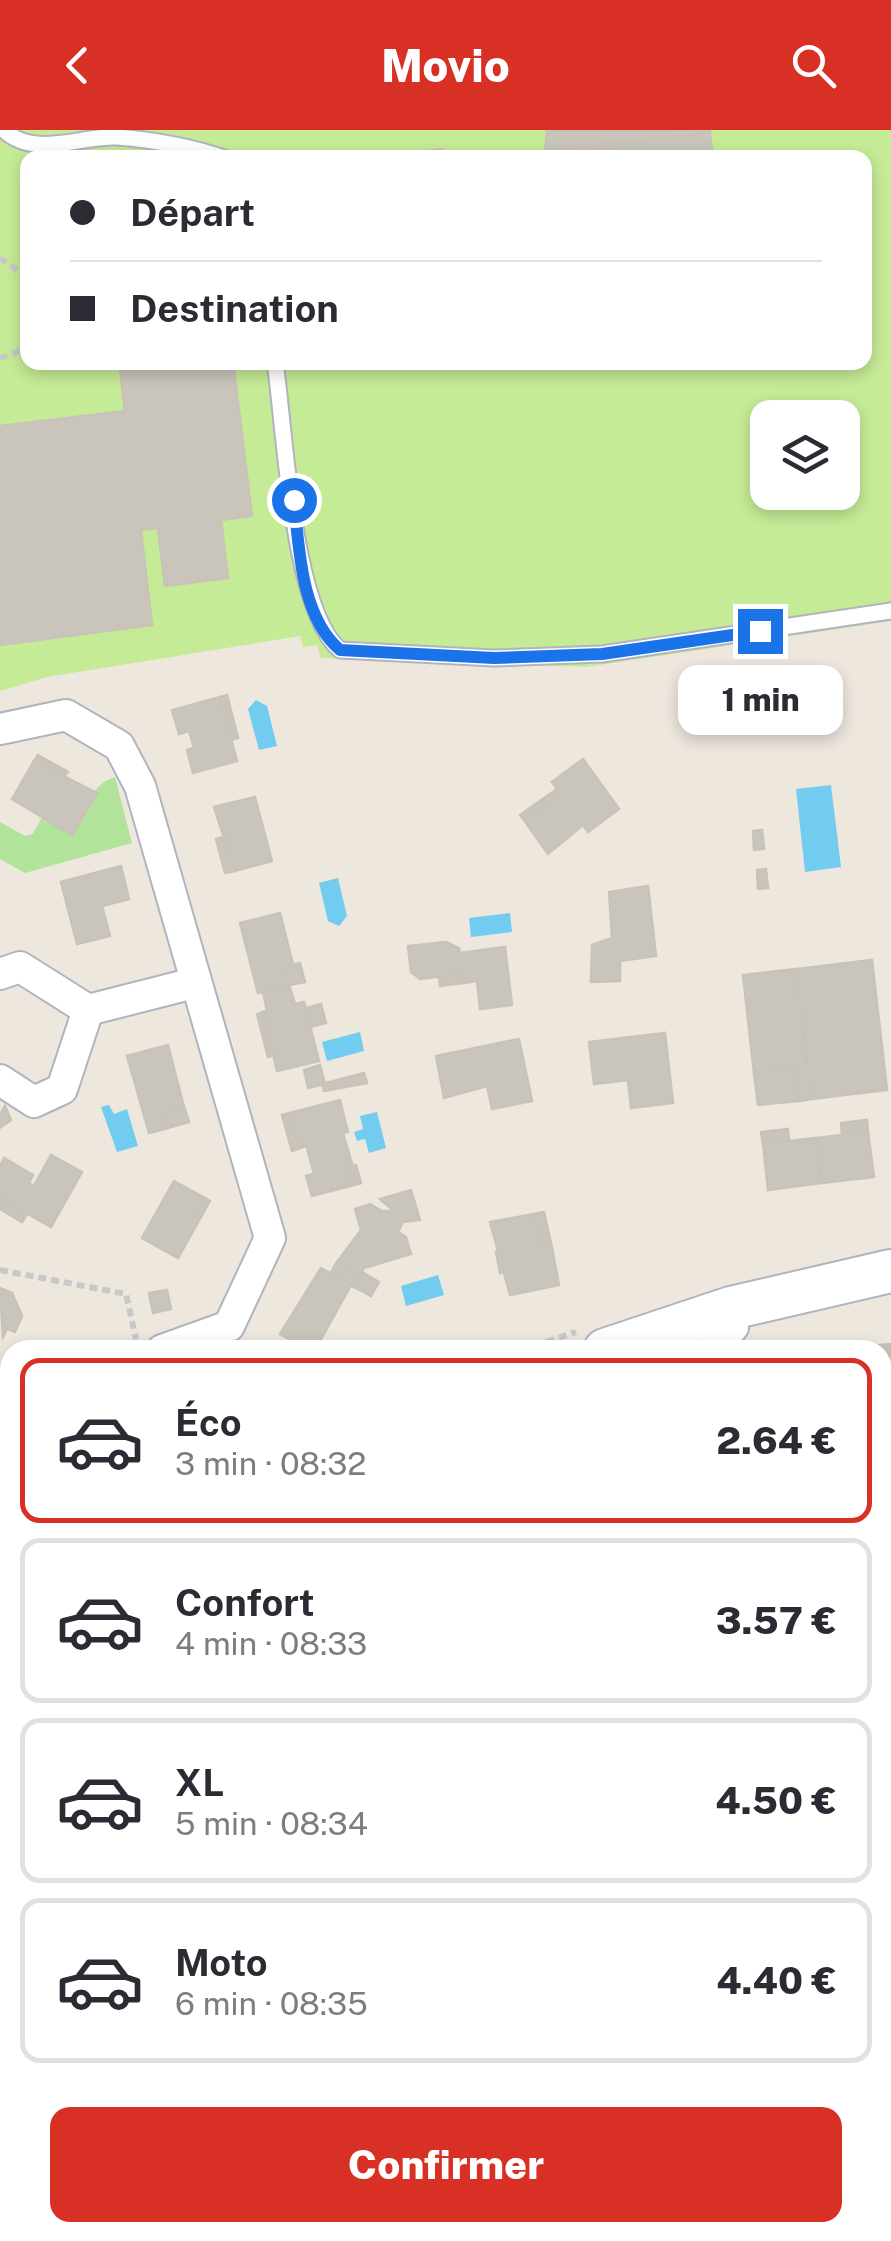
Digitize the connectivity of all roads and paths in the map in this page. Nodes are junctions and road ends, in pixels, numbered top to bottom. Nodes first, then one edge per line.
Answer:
1 (4, 130) edge
2 (37, 150) edge
3 (44, 150) edge
4 (201, 150) edge
5 (276, 370) edge
6 (891, 611) edge
7 (0, 728) edge
8 (0, 974) edge
9 (194, 983) junction
10 (88, 1010) junction
11 (0, 1080) edge
12 (0, 1270) edge
13 (891, 1271) edge
14 (731, 1308) junction
15 (136, 1340) edge
16 (190, 1340) edge
17 (635, 1340) edge
18 (721, 1340) edge

1 - 2 lane
3 - 4 lane
5 - 6 lane
7 - 9 street
8 - 10 street
9 - 10 street
9 - 16 street
10 - 11 street
12 - 15 path
13 - 14 street
14 - 17 street
14 - 18 street

